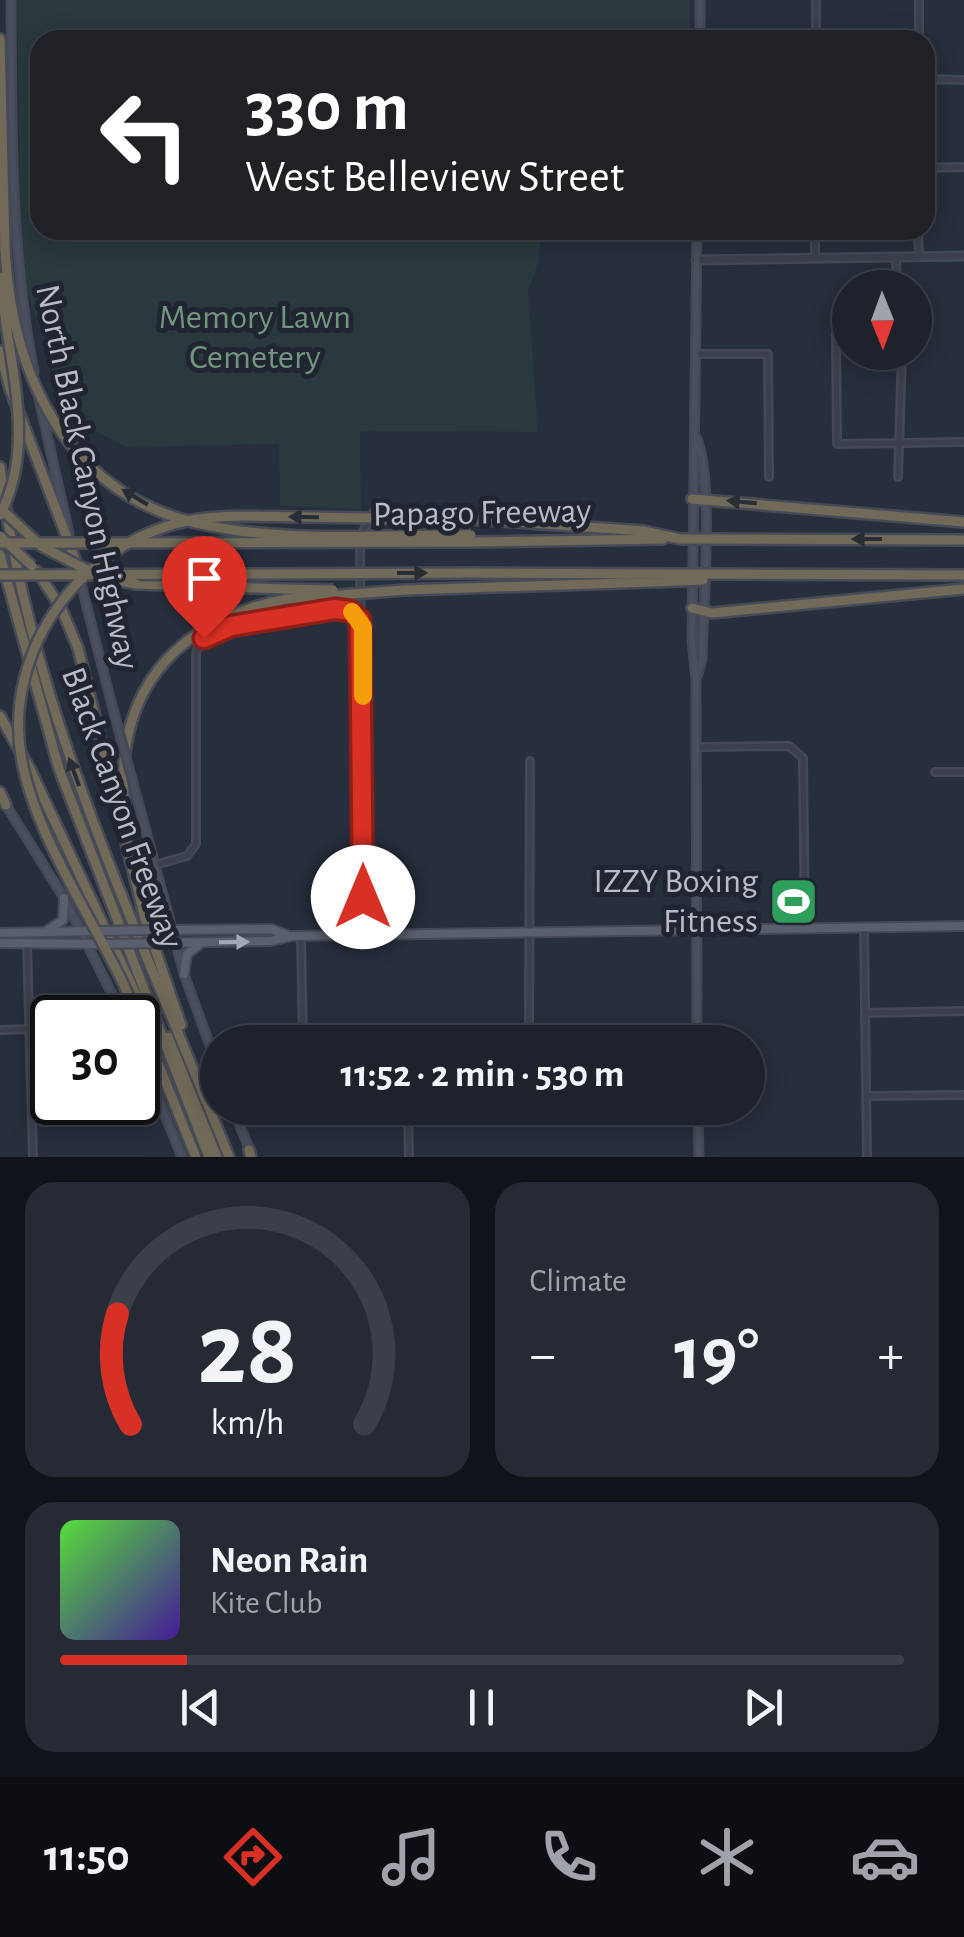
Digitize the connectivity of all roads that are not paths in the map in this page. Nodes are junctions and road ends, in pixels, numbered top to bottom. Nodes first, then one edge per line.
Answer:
1 (11, 0) edge
2 (700, 0) edge
3 (816, 0) edge
4 (919, 0) edge
5 (700, 30) edge
6 (816, 30) edge
7 (919, 30) edge
8 (0, 39) edge
9 (935, 79) edge
10 (964, 80) edge
11 (935, 168) edge
12 (964, 168) edge
13 (697, 240) edge
14 (815, 240) edge
15 (918, 240) edge
16 (2, 250) edge
17 (919, 256) junction
18 (964, 256) edge
19 (896, 257) junction
20 (815, 259) junction
21 (696, 260) junction
22 (896, 270) edge
23 (0, 350) edge
24 (696, 354) junction
25 (837, 370) edge
26 (902, 370) edge
27 (696, 438) junction
28 (964, 442) edge
29 (901, 445) junction
30 (0, 467) edge
31 (769, 477) dead end
32 (898, 478) dead end
33 (704, 499) junction
34 (692, 500) junction
35 (379, 502) dead end
36 (0, 512) edge
37 (964, 522) edge
38 (471, 539) junction
39 (680, 539) junction
40 (0, 540) edge
41 (964, 540) edge
42 (0, 555) edge
43 (75, 559) junction
44 (0, 574) edge
45 (964, 575) edge
46 (681, 577) junction
47 (964, 589) edge
48 (286, 594) junction
49 (692, 608) junction
50 (703, 613) junction
51 (363, 627) junction
52 (696, 679) junction
53 (0, 716) edge
54 (696, 747) junction
55 (530, 760) dead end
56 (935, 772) dead end
57 (964, 772) edge
58 (2, 798) edge
59 (75, 814) junction
60 (130, 854) junction
61 (155, 865) junction
62 (64, 898) junction
63 (964, 926) edge
64 (864, 928) junction
65 (805, 929) junction
66 (80, 930) junction
67 (173, 930) junction
68 (695, 931) junction
69 (44, 932) junction
70 (0, 933) edge
71 (530, 933) junction
72 (297, 936) junction
73 (363, 936) junction
74 (205, 942) junction
75 (176, 943) junction
76 (0, 944) edge
77 (28, 944) junction
78 (88, 944) junction
79 (184, 974) junction
80 (113, 995) edge
81 (964, 1011) edge
82 (866, 1013) junction
83 (202, 1025) edge
84 (301, 1025) edge
85 (529, 1025) edge
86 (697, 1025) edge
87 (28, 1029) junction
88 (0, 1030) edge
89 (178, 1082) junction
90 (200, 1084) edge
91 (200, 1085) edge
92 (964, 1094) edge
93 (866, 1096) junction
94 (160, 1104) edge
95 (216, 1125) edge
96 (240, 1125) edge
97 (408, 1125) edge
98 (698, 1125) edge
99 (251, 1155) edge
100 (34, 1157) edge
101 (182, 1157) edge
102 (196, 1157) edge
103 (213, 1157) edge
104 (229, 1157) edge
105 (409, 1157) edge
106 (699, 1157) edge
107 (867, 1157) edge

1 - 43 main road, North Black Canyon Highway
2 - 5 main road
3 - 6 street
4 - 7 street
8 - 16 highway
9 - 10 street
11 - 12 street
13 - 21 main road
14 - 20 street
15 - 17 street
16 - 36 highway, bridge
38 -> 16 highway, bridge
17 - 18 street
17 - 19 street
19 - 20 street
19 - 22 street
20 - 21 street
21 - 24 main road
23 - 43 highway
24 - 27 main road
24 - 31 street
25 - 29 street
26 - 29 street
27 - 33 main road
27 - 34 main road
28 - 29 street
29 - 32 street
91 -> 30 highway, Black Canyon Freeway
33 - 34 highway
37 -> 33 highway
33 - 50 main road
34 - 49 main road
35 - 51 street
36 - 48 highway, bridge
38 - 39 highway, Papago Freeway
38 - 40 highway, Papago Freeway, bridge
41 -> 39 highway, Papago Freeway, bridge
39 -> 102 highway, bridge
40 - 60 highway, bridge
42 - 59 highway, Black Canyon Freeway
43 - 61 main road, North Black Canyon Highway, bridge
44 -> 46 highway, Papago Freeway, bridge
45 - 46 highway, Papago Freeway, bridge
46 - 48 highway, bridge
47 - 50 highway
48 - 60 highway
49 - 50 highway
49 - 52 main road
50 - 52 main road
51 - 61 street
51 - 73 street
52 - 54 main road
53 - 89 highway
54 - 65 street
54 - 68 main road
55 - 71 street
56 - 57 street
58 - 62 main road
59 - 89 highway, Black Canyon Freeway
59 - 103 highway
60 - 90 highway
61 - 67 main road, North Black Canyon Highway
62 - 66 main road
62 - 69 main road
63 - 64 main road
64 - 65 main road
64 - 82 street
65 - 68 main road
66 - 67 main road, bridge
66 - 69 main road
66 - 78 main road
67 - 72 main road
67 - 75 main road, North Black Canyon Highway
68 - 71 main road
68 - 86 main road
69 - 70 main road
71 - 73 main road
71 - 85 street
72 - 73 main road
74 -> 72 main road
72 - 84 street
74 - 75 main road
74 - 79 main road
75 - 78 main road, bridge
75 - 79 main road, North Black Canyon Highway
76 - 77 main road
77 - 78 main road
77 - 87 street
78 - 80 main road
79 - 83 main road, North Black Canyon Highway
81 - 82 street
82 - 93 street
87 - 88 street
87 - 100 street
89 - 103 highway, Black Canyon Freeway
92 - 93 street
93 - 107 street
94 - 101 main road
95 - 104 highway, Black Canyon Freeway
96 - 99 main road
97 - 105 street
98 - 106 main road

